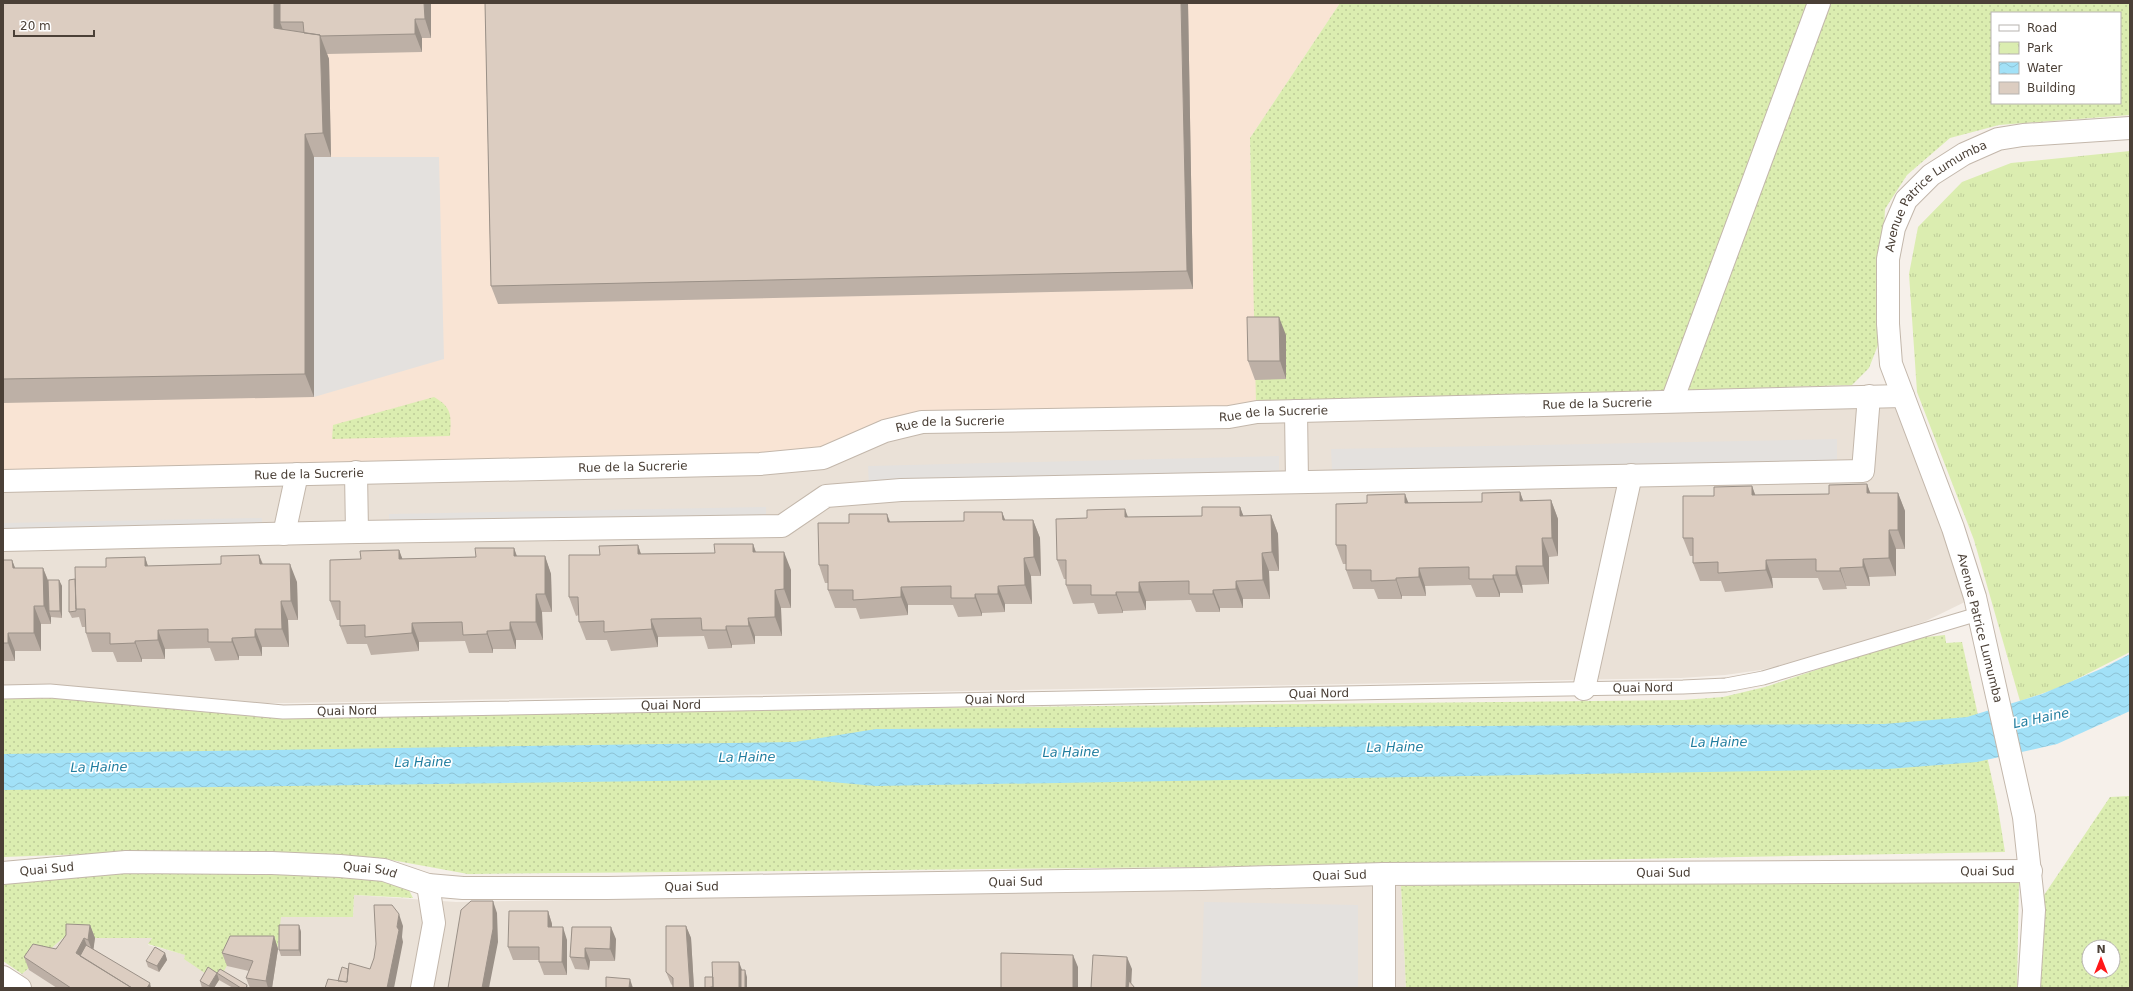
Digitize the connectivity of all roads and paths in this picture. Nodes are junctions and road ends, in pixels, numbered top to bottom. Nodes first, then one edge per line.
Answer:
1 (1819, 3) edge
2 (2130, 128) edge
3 (2130, 140) edge
4 (1870, 396) junction
5 (1903, 396) junction
6 (1672, 401) junction
7 (1296, 411) junction
8 (356, 472) junction
9 (297, 474) junction
10 (1631, 475) junction
11 (3, 481) edge
12 (1298, 482) junction
13 (357, 532) junction
14 (284, 534) junction
15 (3, 540) edge
16 (1978, 614) junction
17 (1584, 689) junction
18 (3, 692) edge
19 (2031, 870) junction
20 (3, 873) edge
21 (1384, 874) junction
22 (428, 885) junction
23 (3, 977) edge
24 (20, 988) edge
25 (422, 988) edge
26 (1384, 988) edge
27 (2029, 988) edge

1 - 6 street
2 - 5 street, Avenue Patrice Lumumba
3 - 5 street, Avenue Patrice Lumumba
4 - 5 street, Rue de la Sucrerie
4 - 6 street, Rue de la Sucrerie
4 - 10 street
5 - 16 street, Avenue Patrice Lumumba
6 - 7 street, Rue de la Sucrerie
7 - 8 street, Rue de la Sucrerie
7 - 12 street
8 - 9 street, Rue de la Sucrerie
8 - 13 street
9 - 11 street, Rue de la Sucrerie
9 - 14 street
10 - 12 street
10 - 17 street
12 - 13 street
13 - 14 street
14 - 15 street
16 - 17 lane, Quai Nord
16 - 19 street, Avenue Patrice Lumumba
17 - 18 lane, Quai Nord
19 - 21 street, Quai Sud
19 - 27 street, Avenue Patrice Lumumba
20 - 22 street, Quai Sud
21 - 22 street, Quai Sud
21 - 26 street
22 - 25 street
23 - 24 street

